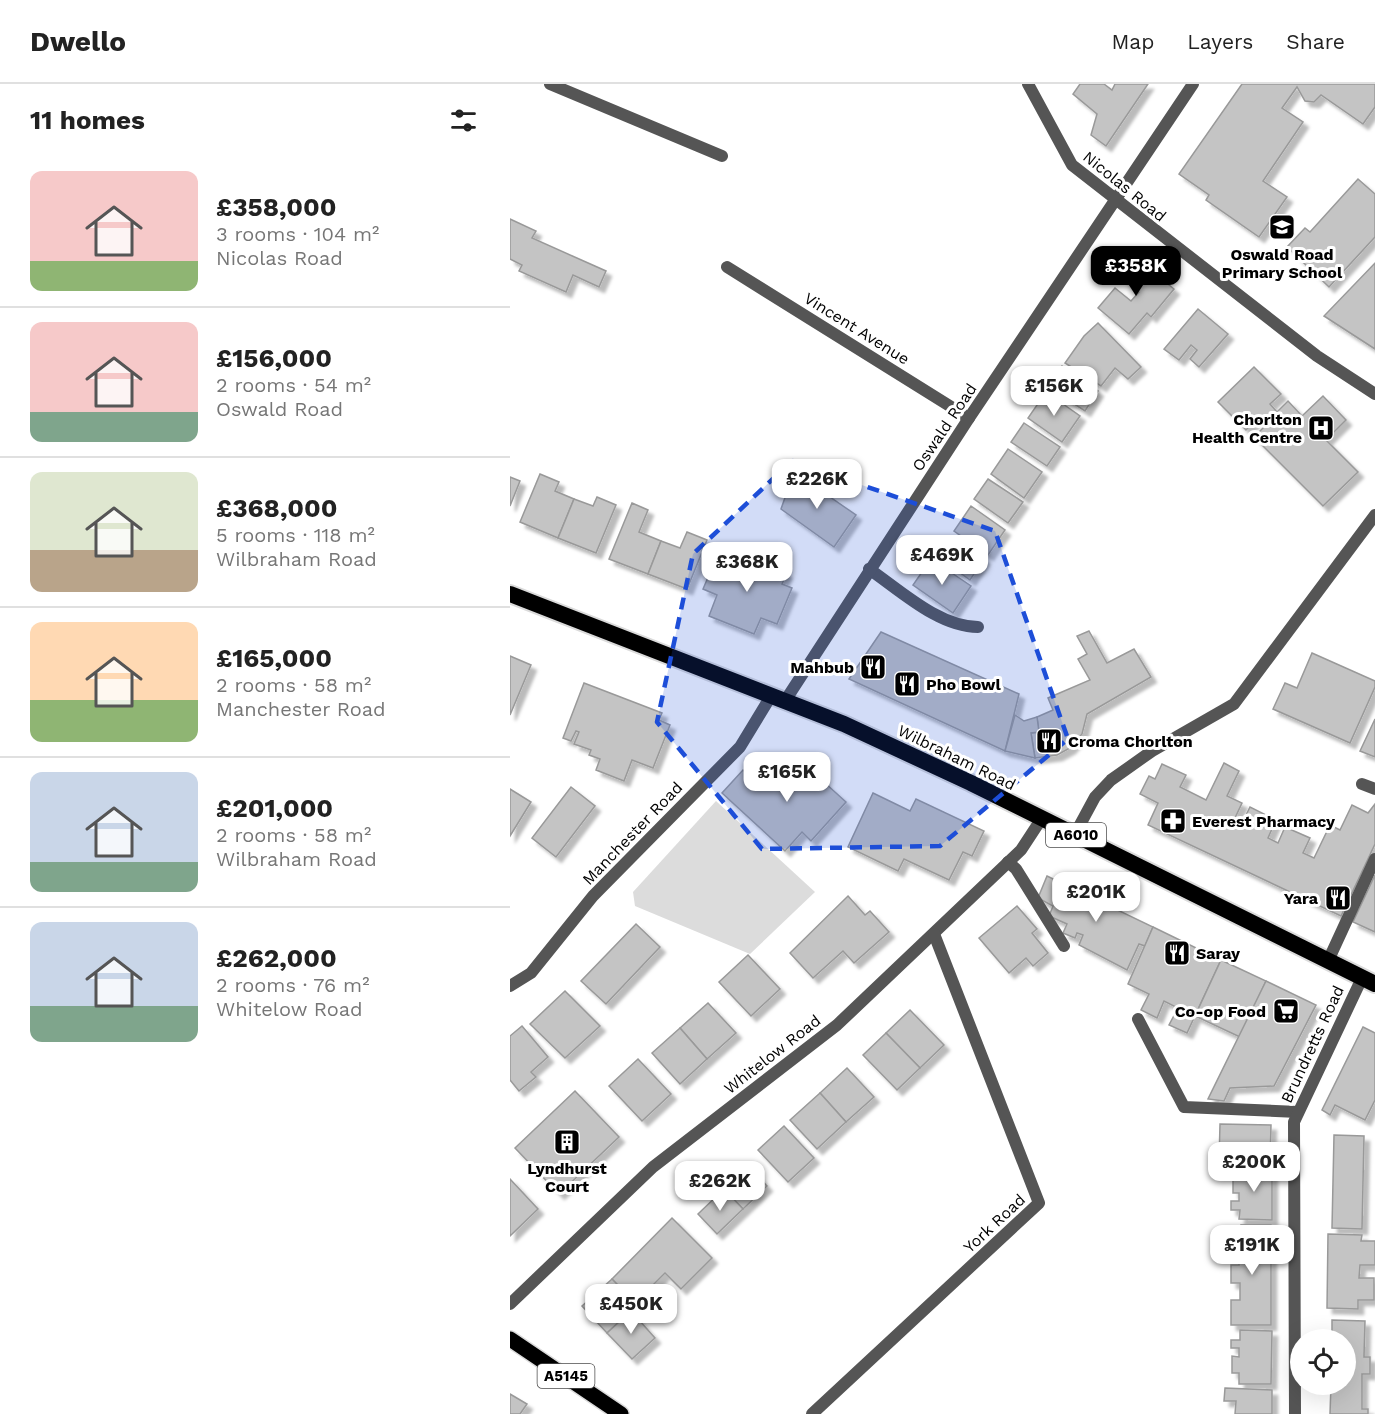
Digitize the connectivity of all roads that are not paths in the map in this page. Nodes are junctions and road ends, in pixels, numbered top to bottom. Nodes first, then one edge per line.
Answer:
1 (550, 84) edge
2 (1028, 84) edge
3 (1193, 84) edge
4 (722, 156) dead end
5 (1116, 200) junction
6 (727, 267) dead end
7 (1375, 394) edge
8 (969, 418) junction
9 (1375, 515) edge
10 (870, 569) junction
11 (510, 594) edge
12 (978, 627) dead end
13 (778, 699) junction
14 (1362, 784) dead end
15 (1375, 789) edge
16 (1042, 818) junction
17 (1075, 834) junction
18 (1375, 859) edge
19 (1008, 862) junction
20 (934, 934) junction
21 (1064, 946) dead end
22 (1328, 961) junction
23 (1369, 981) edge
24 (510, 986) edge
25 (1138, 1019) dead end
26 (1298, 1112) junction
27 (510, 1304) edge
28 (510, 1339) edge
29 (621, 1414) edge
30 (812, 1414) edge
31 (1295, 1414) edge

1 - 4 street
2 - 5 street, Nicolas Road
3 - 5 street, Oswald Road
5 - 7 street, Nicolas Road
5 - 8 street, Oswald Road
6 - 8 street, Vincent Avenue
8 - 10 street, Oswald Road
9 - 17 street
10 - 12 street
10 - 13 street, Oswald Road
11 - 13 highway, Wilbraham Road / A6010
13 - 16 highway, Wilbraham Road / A6010
13 - 24 street, Manchester Road
14 - 15 street
16 - 17 highway, Wilbraham Road / A6010
16 - 19 street, Whitelow Road
17 - 22 highway, Wilbraham Road / A6010
18 - 22 street
19 - 20 street, Whitelow Road
19 - 21 street
20 - 27 street, Whitelow Road
20 - 30 street, York Road
22 - 23 highway, Wilbraham Road / A6010
23 - 26 street, Brundretts Road
25 - 26 street
26 - 31 street, Brundretts Road
28 - 29 main road, A5145

